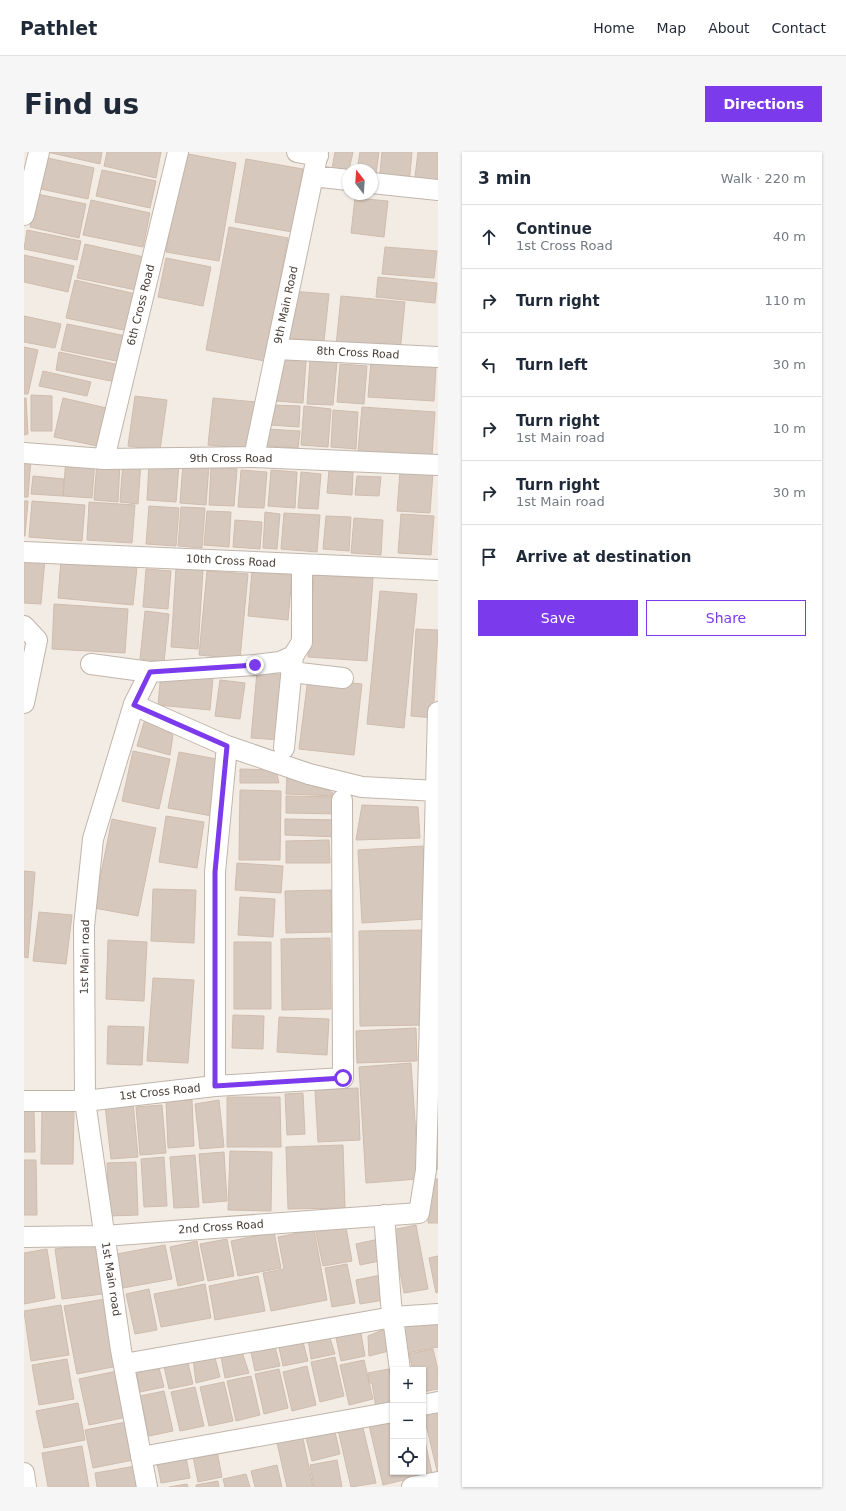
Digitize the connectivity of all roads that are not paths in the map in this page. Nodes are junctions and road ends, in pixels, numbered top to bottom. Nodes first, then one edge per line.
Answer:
1 (39, 152) edge
2 (178, 152) edge
3 (298, 152) edge
4 (318, 154) edge
5 (313, 176) junction
6 (342, 179) edge
7 (378, 183) edge
8 (438, 190) edge
9 (25, 208) edge
10 (277, 349) junction
11 (438, 357) edge
12 (24, 453) edge
13 (254, 457) junction
14 (104, 459) junction
15 (438, 465) edge
16 (24, 552) edge
17 (302, 565) junction
18 (438, 570) edge
19 (30, 633) edge
20 (91, 664) dead end
21 (292, 664) junction
22 (150, 672) junction
23 (343, 678) dead end
24 (24, 703) edge
25 (134, 705) junction
26 (438, 712) edge
27 (227, 746) junction
28 (284, 748) dead end
29 (437, 791) edge
30 (342, 800) dead end
31 (215, 1086) junction
32 (84, 1100) junction
33 (24, 1101) edge
34 (432, 1171) edge
35 (384, 1215) junction
36 (104, 1236) junction
37 (24, 1237) edge
38 (438, 1314) edge
39 (393, 1317) junction
40 (124, 1364) junction
41 (400, 1367) edge
42 (438, 1402) edge
43 (426, 1404) edge
44 (390, 1413) edge
45 (141, 1457) junction
46 (24, 1473) edge
47 (438, 1484) edge
48 (26, 1487) edge
49 (147, 1487) edge
50 (412, 1487) edge

1 - 9 street
2 - 14 street, 6th Cross Road
3 - 4 street
4 - 5 street, 9th Main Road
5 - 6 street
5 - 10 street, 9th Main Road
7 - 8 street
10 - 11 street, 8th Cross Road
10 - 13 street, 9th Main Road
12 - 14 street, 9th Cross Road
13 - 14 street, 9th Cross Road
13 - 15 street, 9th Cross Road
16 - 17 street, 10th Cross Road
17 - 18 street, 10th Cross Road
17 - 21 street
19 - 24 street
20 - 22 street
21 - 22 street
21 - 23 street
21 - 28 street
22 - 25 street, 1st Main road
25 - 27 street
25 - 32 street, 1st Main road
26 - 29 street
27 - 29 street
27 - 31 street
29 - 34 street
30 - 31 street, 1st Cross Road
31 - 32 street, 1st Cross Road
32 - 33 street, 1st Cross Road
32 - 36 street, 1st Main road
34 - 35 street, 2nd Cross Road
35 - 36 street, 2nd Cross Road
35 - 39 street
36 - 37 street, 2nd Cross Road
36 - 40 street, 1st Main road
38 - 39 street
39 - 40 street
39 - 41 street
40 - 45 street, 1st Main road
42 - 43 street
44 - 45 street
45 - 49 street, 1st Main road
46 - 48 street
47 - 50 street

